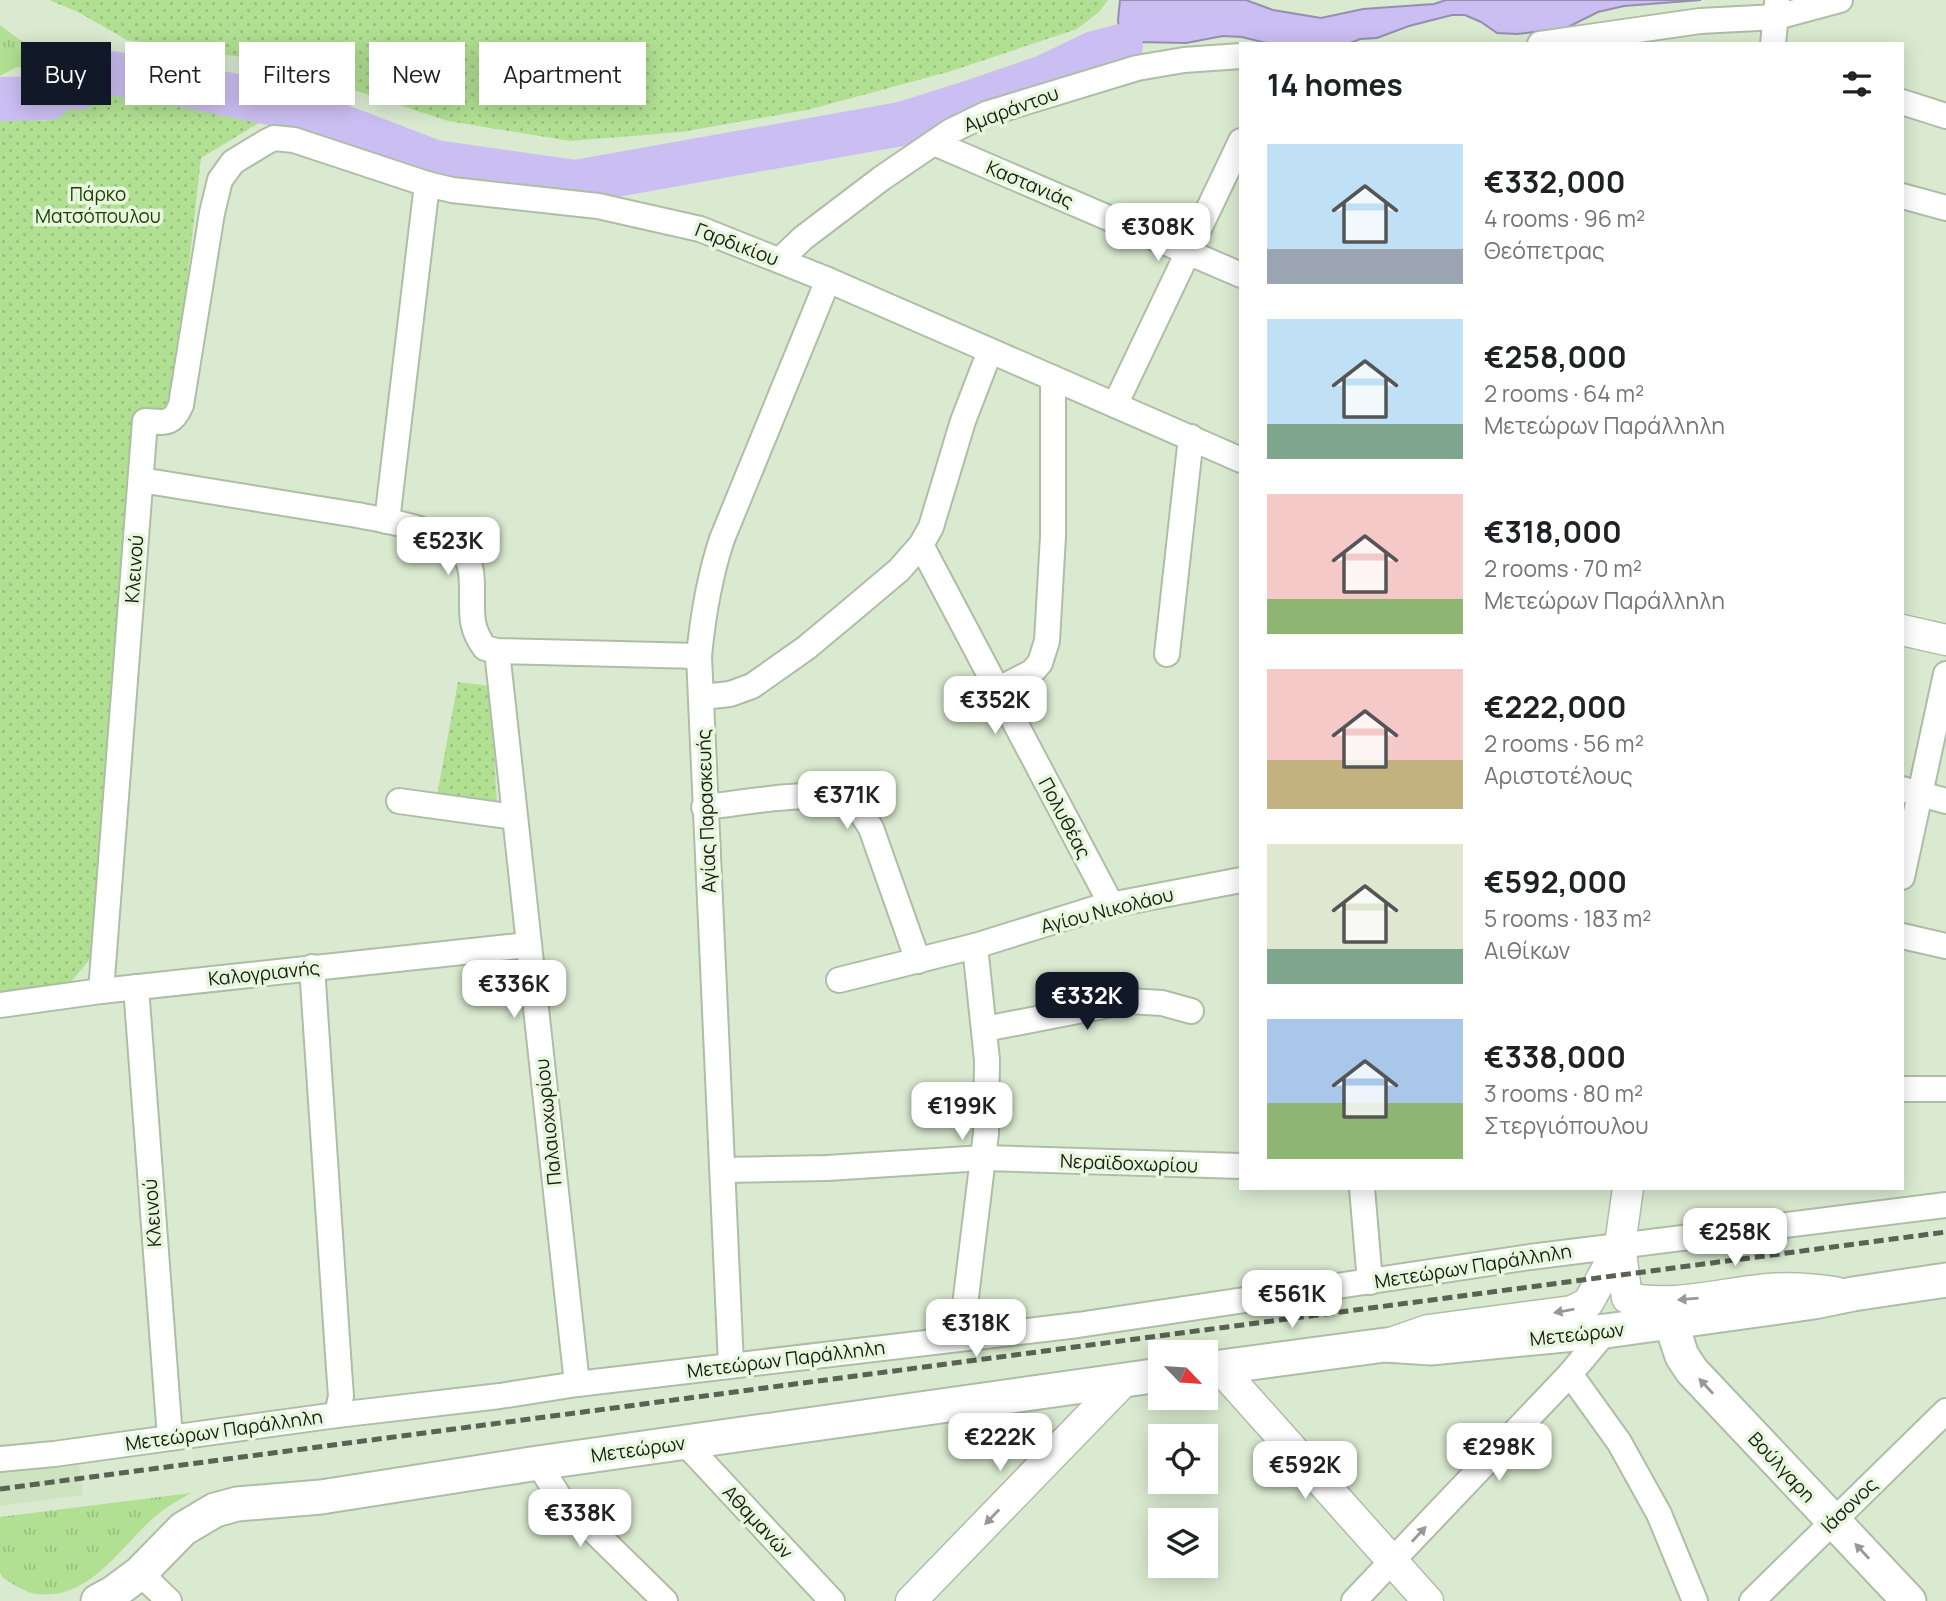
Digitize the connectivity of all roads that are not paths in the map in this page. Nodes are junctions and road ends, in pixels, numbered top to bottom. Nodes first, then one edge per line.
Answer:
1 (1840, 0) edge
2 (1777, 8) edge
3 (1554, 42) edge
4 (1773, 42) edge
5 (1239, 56) edge
6 (1904, 103) edge
7 (1946, 116) edge
8 (934, 143) junction
9 (1239, 145) edge
10 (220, 180) joint
11 (427, 184) junction
12 (1904, 197) edge
13 (1946, 208) edge
14 (1188, 252) junction
15 (780, 260) junction
16 (1239, 274) edge
17 (828, 281) junction
18 (990, 351) junction
19 (1053, 378) junction
20 (1115, 405) junction
21 (1191, 437) junction
22 (1239, 459) edge
23 (141, 480) junction
24 (387, 521) junction
25 (921, 545) junction
26 (1904, 630) edge
27 (1946, 640) edge
28 (497, 651) junction
29 (1167, 654) dead end
30 (699, 656) junction
31 (1946, 674) edge
32 (997, 690) junction
33 (702, 697) junction
34 (1912, 791) edge
35 (399, 801) dead end
36 (1946, 801) edge
37 (704, 807) junction
38 (514, 817) junction
39 (1904, 860) edge
40 (1239, 880) edge
41 (1111, 904) junction
42 (1904, 936) edge
43 (528, 945) junction
44 (975, 946) junction
45 (1946, 946) edge
46 (918, 961) junction
47 (312, 967) junction
48 (839, 980) dead end
49 (136, 987) junction
50 (101, 991) junction
51 (0, 1005) edge
52 (1191, 1011) dead end
53 (985, 1029) junction
54 (1904, 1088) edge
55 (1946, 1088) edge
56 (983, 1158) junction
57 (1239, 1166) edge
58 (724, 1170) junction
59 (1362, 1190) edge
60 (1628, 1190) edge
61 (1946, 1205) edge
62 (1619, 1245) junction
63 (1946, 1280) edge
64 (1370, 1282) junction
65 (1853, 1294) junction
66 (1671, 1323) junction
67 (1606, 1331) junction
68 (961, 1338) junction
69 (1385, 1345) junction
70 (731, 1365) junction
71 (1218, 1367) edge
72 (1218, 1374) edge
73 (1570, 1374) junction
74 (1148, 1377) edge
75 (1125, 1380) junction
76 (577, 1384) junction
77 (1946, 1411) edge
78 (337, 1415) junction
79 (170, 1438) junction
80 (684, 1442) junction
81 (0, 1459) edge
82 (538, 1463) junction
83 (1833, 1521) junction
84 (1393, 1562) junction
85 (132, 1587) edge
86 (97, 1601) edge
87 (169, 1601) edge
88 (665, 1601) edge
89 (832, 1601) edge
90 (911, 1601) edge
91 (1354, 1601) edge
92 (1428, 1601) edge
93 (1695, 1601) edge
94 (1752, 1601) edge
95 (1909, 1601) edge

1 - 2 street
2 - 3 street
2 - 4 street
5 - 8 street, Αμαράντου
6 - 7 street
8 - 14 street, Καστανιάς
8 - 15 street, Αμαράντου
9 - 14 street
10 - 11 street, Γαρδικίου
10 - 23 street, Κλεινού
11 - 15 street, Γαρδικίου
11 - 24 street
12 - 13 street
14 - 16 street, Καστανιάς
14 - 20 street
15 - 17 street, Γαρδικίου
17 - 18 street, Γαρδικίου
17 - 30 street, Αγίας Παρασκευής
18 - 19 street, Γαρδικίου
18 - 25 street
19 - 20 street, Γαρδικίου
19 - 32 street
20 - 21 street, Γαρδικίου
21 - 22 street, Γαρδικίου
21 - 29 street
23 - 24 street
23 - 50 street, Κλεινού
24 - 28 street
25 - 32 street, Πολυθέας
25 - 33 street
26 - 27 street
28 - 30 street
28 - 38 street, Παλαιοχωρίου
30 - 33 street, Αγίας Παρασκευής
31 - 34 street
32 - 41 street, Πολυθέας
33 - 37 street, Αγίας Παρασκευής
34 - 36 street
34 - 39 street
35 - 38 street
37 - 46 street
37 - 58 street, Αγίας Παρασκευής
38 - 43 street, Παλαιοχωρίου
40 - 41 street, Αγίου Νικολάου
41 - 44 street, Αγίου Νικολάου
42 - 45 street
43 - 47 street, Καλογριανής
43 - 76 street, Παλαιοχωρίου
44 - 46 street, Αγίου Νικολάου
44 - 53 street
46 - 48 street, Αγίου Νικολάου
47 - 49 street, Καλογριανής
47 - 78 street
49 - 50 street, Καλογριανής
49 - 79 street, Κλεινού
50 - 51 street, Καλογριανής
52 - 53 street
53 - 56 street
54 - 55 street
56 - 57 street, Νεραϊδοχωρίου
56 - 58 street, Νεραϊδοχωρίου
56 - 68 street
58 - 70 street, Αγίας Παρασκευής
59 - 64 street
60 - 62 street
61 - 62 street, Μετεώρων Παράλληλη
62 - 64 street, Μετεώρων Παράλληλη
65 -> 62 street
62 -> 69 street
63 - 65 main road, Μετεώρων
64 - 68 street, Μετεώρων Παράλληλη
65 - 66 main road, Μετεώρων
66 - 67 main road, Μετεώρων
83 -> 66 main road, Βούλγαρη
67 - 69 main road, Μετεώρων
67 - 73 street
68 - 70 street, Μετεώρων Παράλληλη
69 - 71 main road, Μετεώρων
70 - 76 street, Μετεώρων Παράλληλη
72 - 84 street
84 -> 73 street
73 - 93 street
74 - 75 main road, Μετεώρων
75 - 80 main road, Μετεώρων
75 -> 90 street
76 - 78 street, Μετεώρων Παράλληλη
77 - 83 street, Ιάσονος
78 - 79 street, Μετεώρων Παράλληλη
79 - 81 street, Μετεώρων Παράλληλη
80 - 82 main road, Μετεώρων
80 - 89 street, Αθαμανών
82 - 85 main road, Μετεώρων
82 - 88 street
83 - 94 street, Ιάσονος
95 -> 83 main road, Βούλγαρη
84 - 91 street
84 - 92 street
85 - 86 main road, Μετεώρων
85 - 87 street

